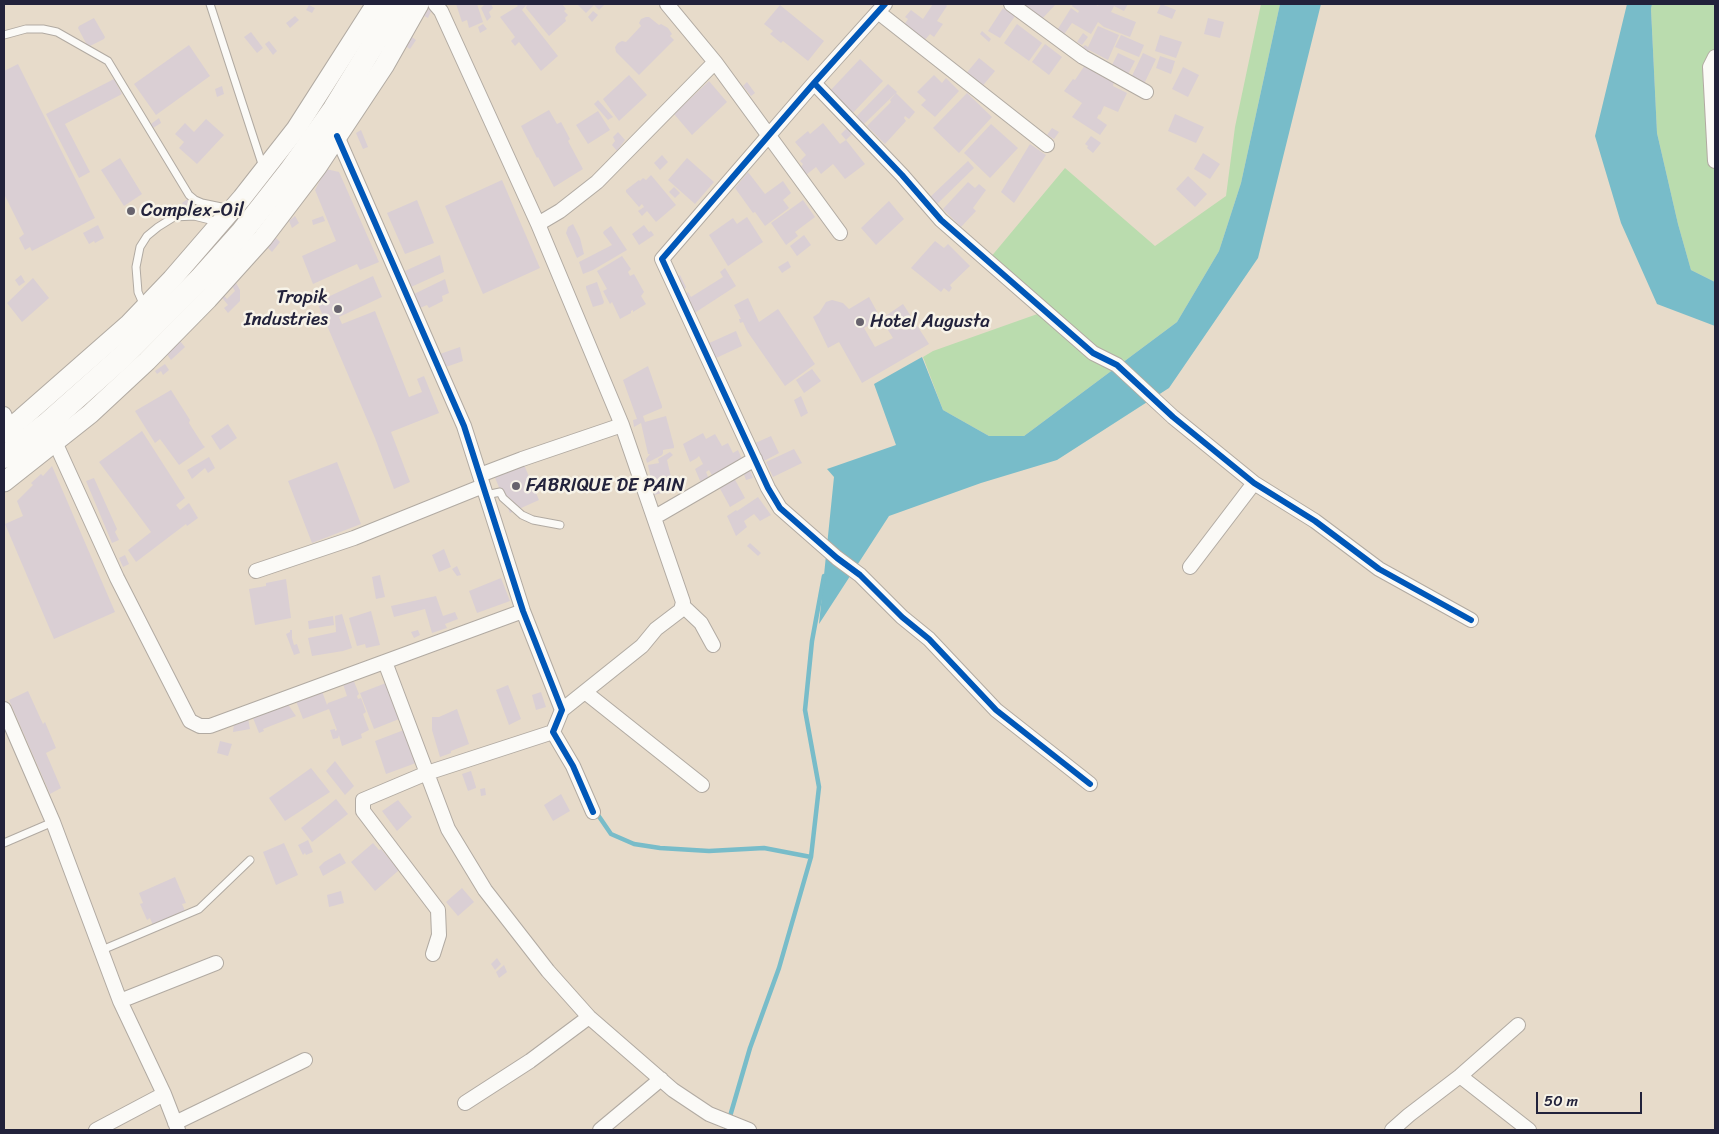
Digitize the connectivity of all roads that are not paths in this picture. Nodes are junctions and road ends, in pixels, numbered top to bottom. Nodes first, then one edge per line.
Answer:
1 (210, 4) edge
2 (376, 4) edge
3 (398, 4) edge
4 (419, 4) edge
5 (435, 4) edge
6 (667, 4) edge
7 (1011, 4) edge
8 (882, 8) edge
9 (4, 35) edge
10 (1715, 57) edge
11 (715, 62) junction
12 (814, 83) junction
13 (1146, 92) dead end
14 (337, 136) junction
15 (768, 136) junction
16 (1047, 145) dead end
17 (1715, 161) edge
18 (264, 170) junction
19 (226, 216) junction
20 (538, 224) junction
21 (840, 233) dead end
22 (145, 308) junction
23 (6, 425) edge
24 (622, 425) junction
25 (55, 442) junction
26 (4, 457) edge
27 (755, 459) junction
28 (4, 482) edge
29 (1254, 483) junction
30 (483, 485) junction
31 (655, 517) junction
32 (560, 525) dead end
33 (1190, 568) dead end
34 (256, 571) dead end
35 (683, 606) junction
36 (523, 611) junction
37 (1471, 620) dead end
38 (713, 645) dead end
39 (386, 662) junction
40 (585, 692) junction
41 (4, 709) edge
42 (562, 710) junction
43 (553, 732) junction
44 (427, 774) junction
45 (1090, 784) dead end
46 (702, 785) dead end
47 (593, 812) dead end
48 (53, 822) junction
49 (4, 843) edge
50 (250, 860) dead end
51 (102, 950) junction
52 (433, 954) dead end
53 (216, 963) dead end
54 (120, 1001) junction
55 (589, 1017) junction
56 (1518, 1025) dead end
57 (306, 1060) dead end
58 (1460, 1076) junction
59 (661, 1079) junction
60 (164, 1094) junction
61 (465, 1103) dead end
62 (177, 1127) edge
63 (96, 1130) edge
64 (600, 1130) edge
65 (749, 1130) edge
66 (1392, 1130) edge
67 (1529, 1130) edge

1 - 18 lane
2 - 18 main road
3 - 26 highway
4 - 14 main road
5 - 20 street
6 - 11 street
7 - 13 street
8 - 12 street
8 - 16 street
9 - 19 lane
10 - 17 street
11 - 15 street
11 - 20 street
12 - 15 street
12 - 29 street
14 - 25 main road
14 - 30 street
15 - 21 street
15 - 27 street
18 - 19 main road
19 - 22 main road
19 - 22 lane
20 - 24 street
22 - 23 main road
24 - 30 street
24 - 31 street
25 - 28 main road
25 - 39 street
27 - 31 street
27 - 45 street
29 - 33 street
29 - 37 street
30 - 32 lane
30 - 34 street
30 - 36 street
31 - 35 street
35 - 38 street
35 - 40 street
36 - 39 street
36 - 42 street
39 - 44 street
40 - 42 street
40 - 46 street
41 - 48 street
42 - 43 street
43 - 44 street
43 - 47 street
44 - 52 street
44 - 55 street
48 - 49 lane
48 - 51 street
50 - 51 lane
51 - 54 street
53 - 54 street
54 - 60 street
55 - 59 street
55 - 61 street
56 - 58 street
57 - 62 street
58 - 66 street
58 - 67 street
59 - 64 street
59 - 65 street
60 - 62 street
60 - 63 street

